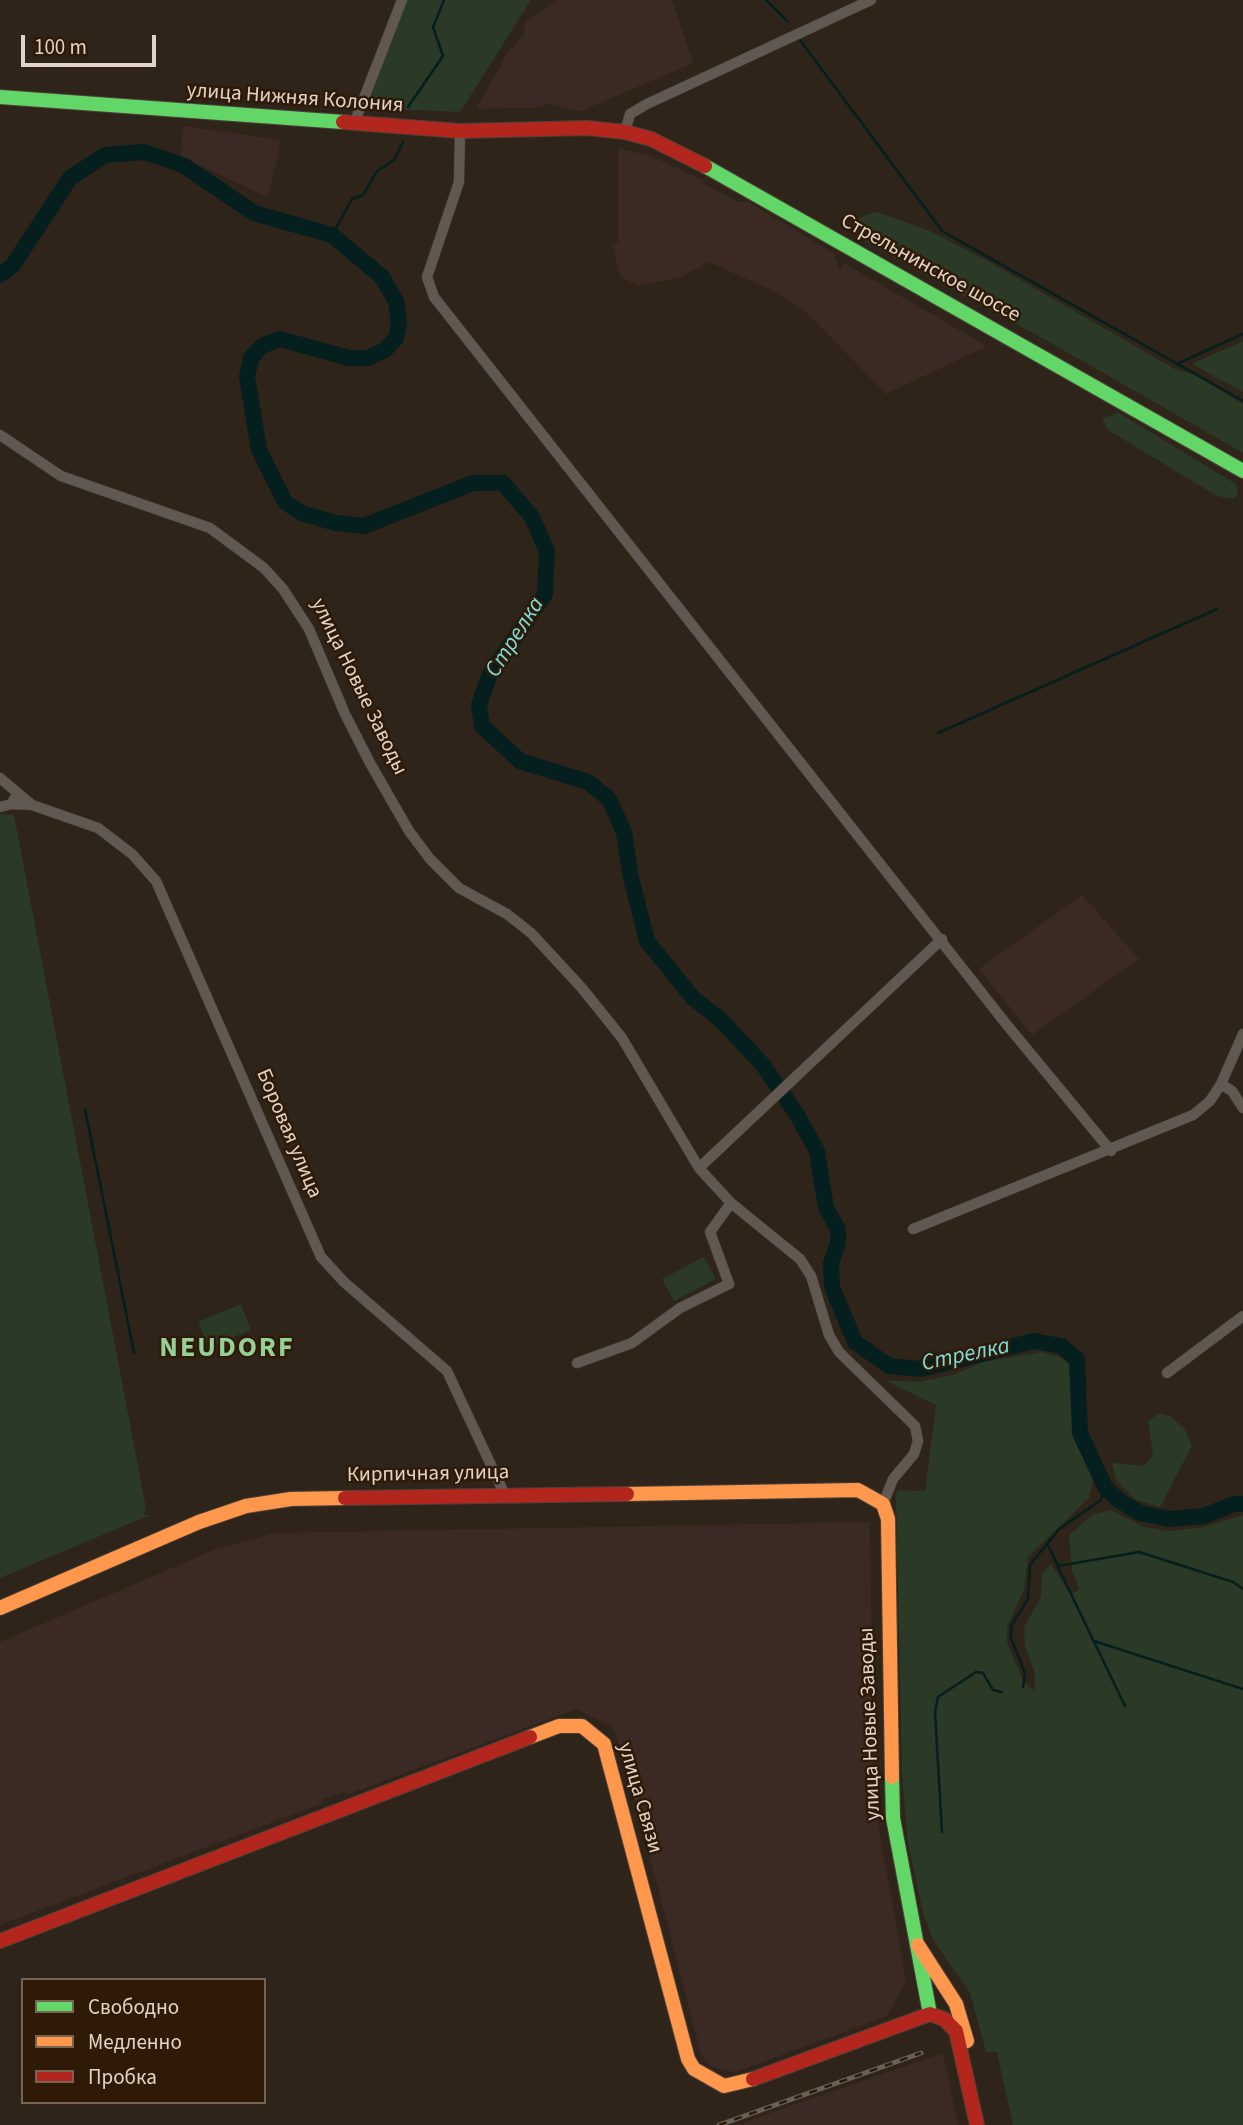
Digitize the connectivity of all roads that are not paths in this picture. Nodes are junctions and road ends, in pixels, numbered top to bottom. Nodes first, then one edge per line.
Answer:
1 (402, 0) edge
2 (871, 0) edge
3 (0, 97) edge
4 (354, 124) junction
5 (587, 128) joint
6 (460, 131) junction
7 (625, 132) junction
8 (0, 435) edge
9 (1243, 471) edge
10 (0, 777) edge
11 (16, 792) junction
12 (12, 804) junction
13 (32, 805) junction
14 (0, 807) edge
15 (942, 939) junction
16 (1243, 1034) edge
17 (1221, 1084) junction
18 (1243, 1108) edge
19 (1111, 1151) junction
20 (699, 1168) junction
21 (731, 1203) junction
22 (913, 1229) dead end
23 (1243, 1316) edge
24 (577, 1363) dead end
25 (1167, 1373) dead end
26 (505, 1495) junction
27 (879, 1501) junction
28 (0, 1608) edge
29 (0, 1941) edge
30 (915, 1941) junction
31 (937, 2017) junction
32 (976, 2125) edge
33 (985, 2125) edge

1 - 4 street
2 - 7 street
3 - 4 street, улица Нижняя Колония
4 - 6 street, улица Нижняя Колония
5 - 6 street, улица Нижняя Колония
5 - 7 street, Стрельнинское шоссе
6 - 15 street
7 - 9 street, Стрельнинское шоссе
8 - 20 street, улица Новые Заводы
10 - 11 street, Боровая улица
11 - 12 street
11 - 13 street, Боровая улица
12 - 13 street, Боровая улица
12 - 14 street, Боровая улица
13 - 26 street, Боровая улица
15 - 19 street
15 - 20 street
16 - 17 street
17 - 18 street
17 - 19 street
19 - 22 street
20 - 21 street, улица Новые Заводы
21 - 24 street
21 - 27 street, улица Новые Заводы
23 - 25 street
26 - 27 street, Кирпичная улица
26 - 28 street, Кирпичная улица
27 - 30 street, улица Новые Заводы
29 - 31 street, улица Связи
30 - 31 street, улица Новые Заводы
30 - 33 street, улица Новые Заводы
31 - 32 street, улица Новые Заводы

